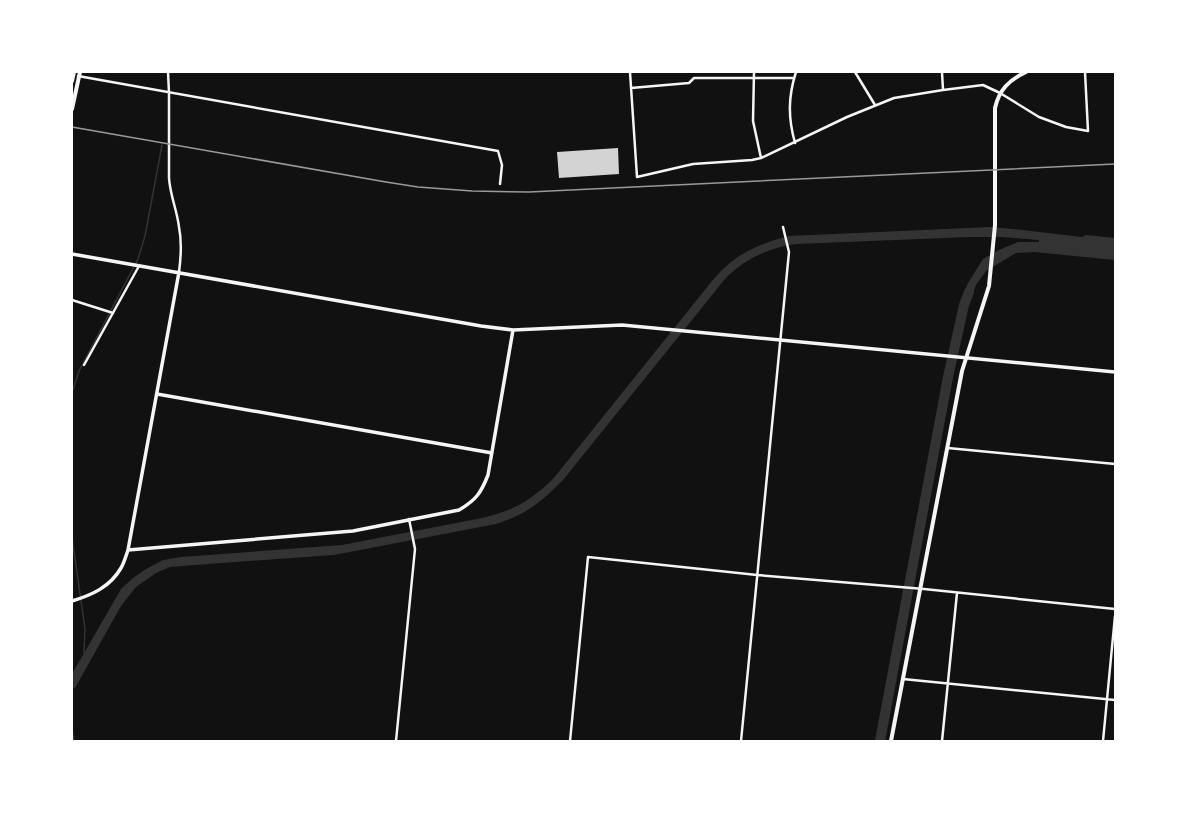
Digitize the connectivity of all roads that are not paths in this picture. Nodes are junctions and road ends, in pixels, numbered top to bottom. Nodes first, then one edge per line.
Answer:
1 (74, 72) edge
2 (80, 72) edge
3 (85, 72) edge
4 (168, 72) edge
5 (630, 72) edge
6 (754, 72) edge
7 (796, 72) edge
8 (855, 72) edge
9 (942, 72) edge
10 (1026, 72) edge
11 (1086, 72) edge
12 (72, 75) edge
13 (84, 77) junction
14 (794, 78) junction
15 (755, 79) junction
16 (72, 81) edge
17 (631, 88) junction
18 (943, 90) junction
19 (1000, 92) junction
20 (169, 93) junction
21 (875, 105) junction
22 (72, 109) edge
23 (796, 143) junction
24 (761, 158) junction
25 (500, 184) dead end
26 (783, 227) dead end
27 (72, 254) edge
28 (139, 266) junction
29 (179, 272) junction
30 (72, 300) edge
31 (113, 313) junction
32 (513, 330) junction
33 (781, 340) junction
34 (966, 358) junction
35 (84, 365) dead end
36 (1115, 372) edge
37 (157, 394) junction
38 (948, 448) junction
39 (492, 453) junction
40 (1115, 464) edge
41 (409, 520) junction
42 (128, 550) junction
43 (757, 575) junction
44 (919, 589) junction
45 (957, 593) junction
46 (72, 601) edge
47 (1115, 609) edge
48 (1115, 616) edge
49 (904, 679) junction
50 (949, 684) junction
51 (1107, 699) junction
52 (1115, 700) edge
53 (396, 741) edge
54 (570, 741) edge
55 (741, 741) edge
56 (891, 741) edge
57 (942, 741) edge
58 (1103, 741) edge

1 - 16 main road
2 - 22 main road
3 - 13 street
4 - 20 street
5 - 17 street
6 - 15 street
7 - 14 street
8 - 21 street
9 - 18 street
10 - 19 main road
11 - 19 street
12 - 13 street
13 - 20 street
14 - 15 street
14 - 23 street
15 - 17 street
15 - 24 street
17 - 24 street
18 - 19 street
18 - 21 street
19 - 34 main road
20 - 25 street
20 - 29 street
21 - 23 street
23 - 24 street
26 - 33 street
27 - 28 street
28 - 29 street
28 - 31 street
29 - 32 street
29 - 37 street
30 - 31 street
31 - 35 street
32 - 33 street
32 - 39 street
33 - 34 street
33 - 43 street
34 - 36 street
34 - 38 main road
37 - 39 street
37 - 42 street
38 - 40 street
38 - 44 main road
39 - 41 street
41 - 42 street
41 - 53 street
42 - 46 street
43 - 44 street
43 - 54 street
43 - 55 street
44 - 45 street
44 - 49 main road
45 - 47 street
45 - 50 street
48 - 51 street
49 - 50 street
49 - 56 main road
50 - 51 street
50 - 57 street
51 - 52 street
51 - 58 street

